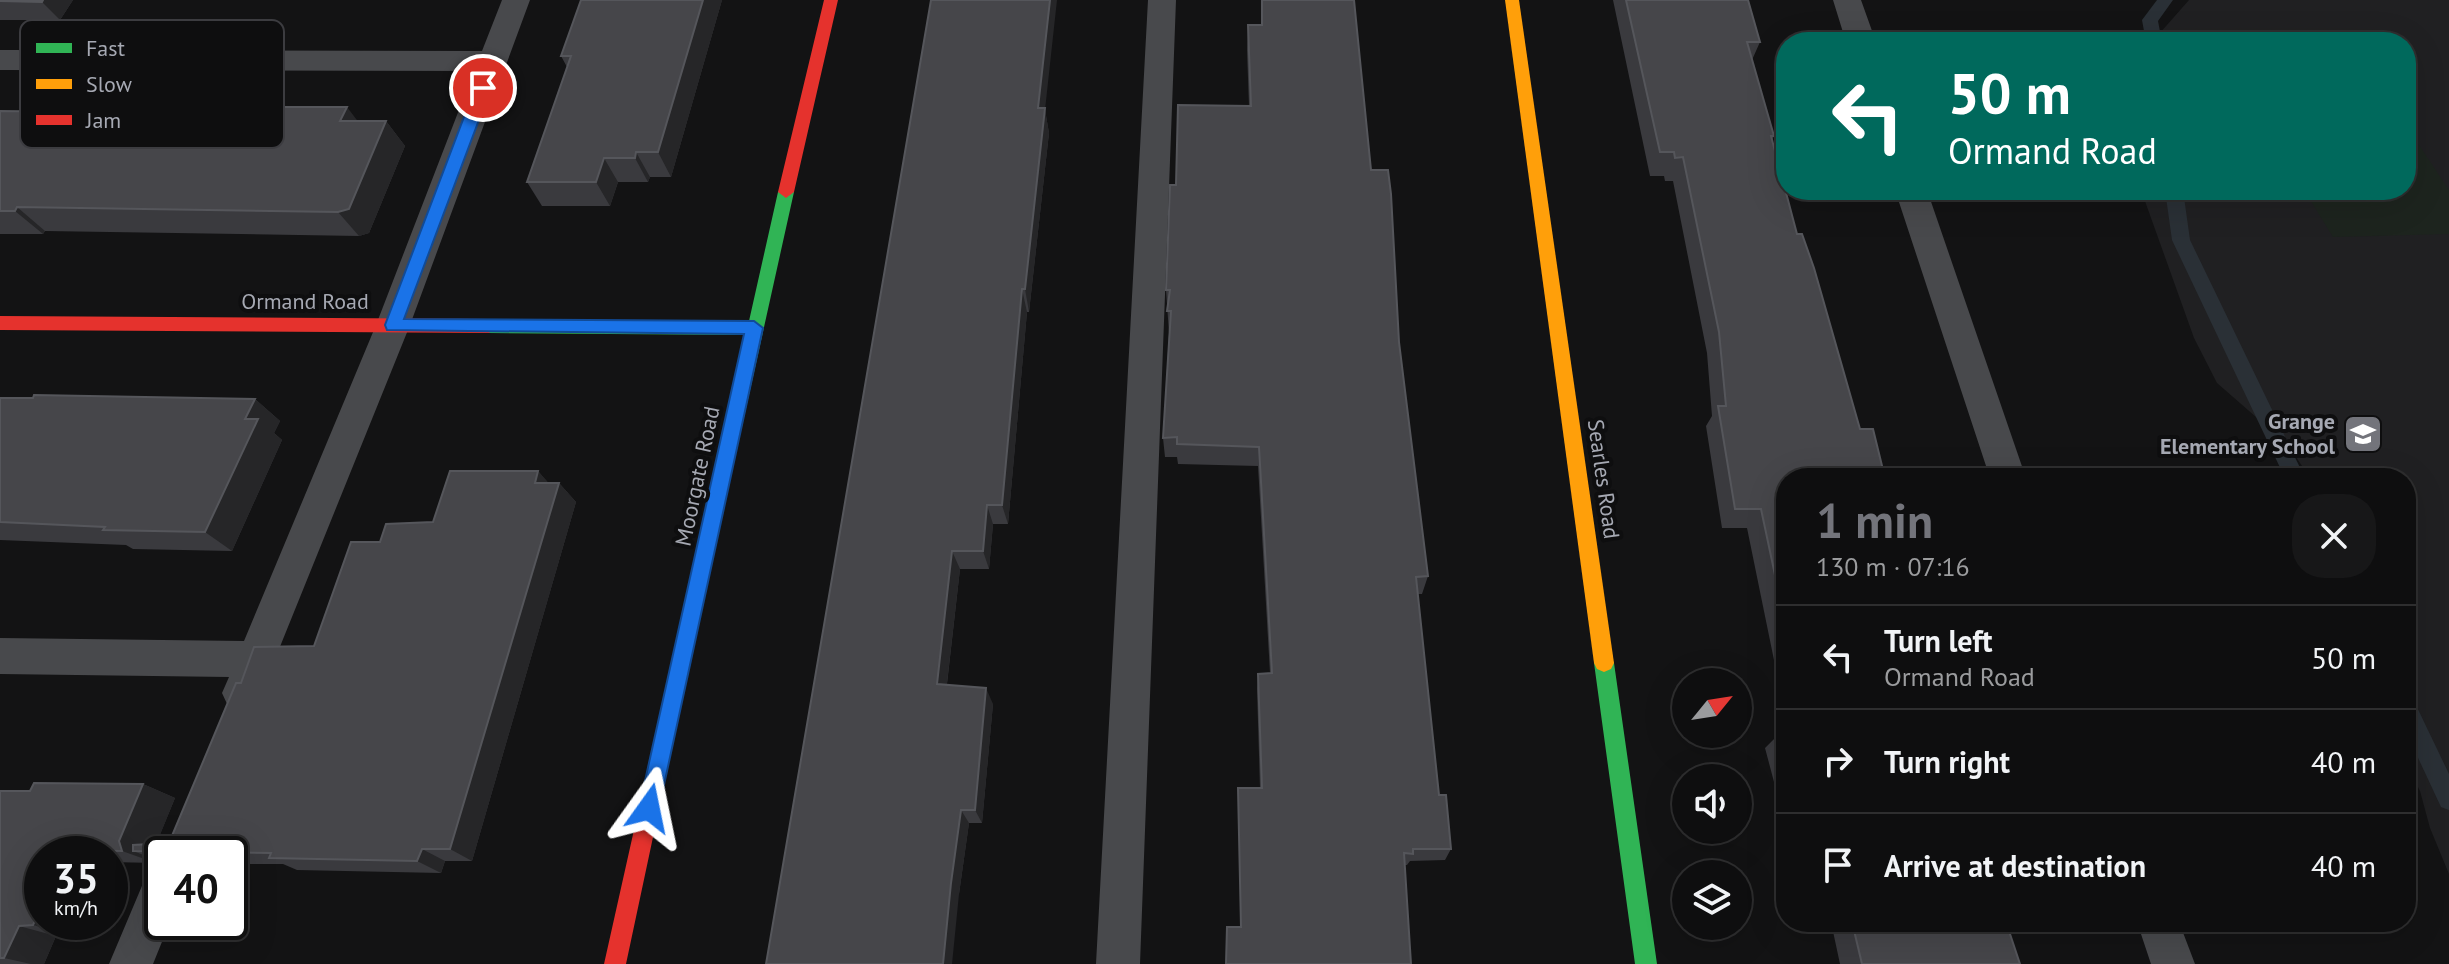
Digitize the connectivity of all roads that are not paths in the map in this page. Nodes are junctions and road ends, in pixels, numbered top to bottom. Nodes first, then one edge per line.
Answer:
1 (516, 0) edge
2 (831, 0) edge
3 (1162, 0) edge
4 (1512, 0) edge
5 (1847, 0) edge
6 (1858, 32) edge
7 (0, 60) edge
8 (20, 60) edge
9 (284, 61) edge
10 (493, 61) junction
11 (1914, 200) edge
12 (0, 323) edge
13 (393, 325) junction
14 (754, 328) junction
15 (2005, 468) edge
16 (0, 656) edge
17 (256, 659) junction
18 (228, 728) edge
19 (2162, 932) edge
20 (144, 933) edge
21 (131, 964) edge
22 (615, 964) edge
23 (1118, 964) edge
24 (1646, 964) edge
25 (2173, 964) edge

1 - 10 lane
2 - 14 street, Moorgate Road
3 - 23 lane
4 - 24 street, Searles Road
5 - 6 lane
7 - 8 lane
9 - 10 lane
10 - 13 lane
11 - 15 lane
12 - 13 street, Ormand Road
13 - 14 street, Ormand Road
13 - 17 lane
14 - 22 street, Moorgate Road
16 - 17 lane
17 - 18 lane
19 - 25 lane
20 - 21 lane

